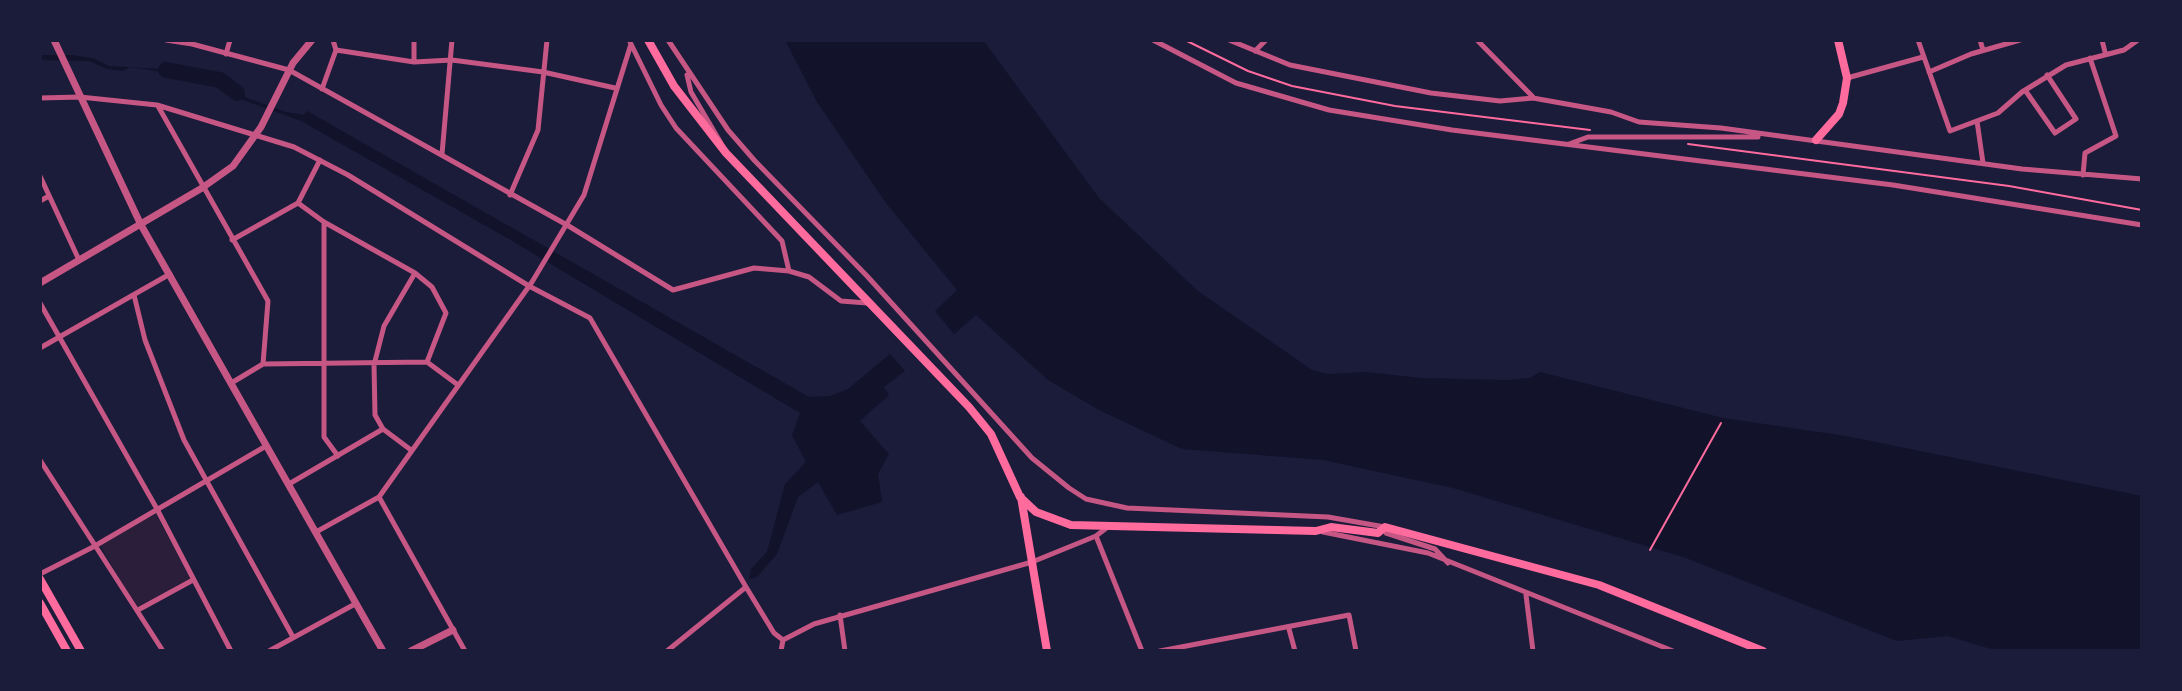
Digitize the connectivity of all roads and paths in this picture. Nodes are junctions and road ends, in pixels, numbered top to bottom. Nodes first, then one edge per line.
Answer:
1 (54, 40) edge
2 (166, 40) edge
3 (230, 40) edge
4 (312, 40) edge
5 (333, 40) edge
6 (414, 40) edge
7 (452, 40) edge
8 (547, 40) edge
9 (648, 40) edge
10 (668, 40) edge
11 (1153, 40) edge
12 (1229, 40) edge
13 (1266, 40) edge
14 (1477, 40) edge
15 (1838, 40) edge
16 (1918, 40) edge
17 (1980, 40) edge
18 (2020, 40) edge
19 (2102, 40) edge
20 (2140, 40) edge
21 (192, 42) edge
22 (630, 42) edge
23 (336, 50) junction
24 (1983, 50) junction
25 (1255, 51) junction
26 (2105, 52) junction
27 (226, 54) junction
28 (1924, 57) junction
29 (2089, 58) junction
30 (452, 60) junction
31 (414, 62) junction
32 (686, 70) junction
33 (543, 72) junction
34 (1929, 72) junction
35 (287, 73) junction
36 (2047, 75) junction
37 (1847, 78) junction
38 (615, 88) junction
39 (322, 89) junction
40 (2025, 90) junction
41 (80, 97) junction
42 (40, 98) edge
43 (1533, 98) junction
44 (157, 105) junction
45 (1977, 121) junction
46 (258, 130) junction
47 (1775, 137) junction
48 (1816, 140) junction
49 (1568, 144) junction
50 (726, 153) junction
51 (442, 154) junction
52 (320, 160) junction
53 (1983, 163) junction
54 (2083, 175) junction
55 (40, 176) edge
56 (2142, 179) edge
57 (202, 188) junction
58 (510, 195) junction
59 (49, 196) junction
60 (40, 201) edge
61 (298, 203) junction
62 (324, 222) junction
63 (141, 225) junction
64 (2142, 225) edge
65 (566, 227) junction
66 (232, 240) junction
67 (79, 260) junction
68 (789, 271) junction
69 (415, 273) junction
70 (170, 274) junction
71 (40, 283) edge
72 (531, 284) junction
73 (134, 295) junction
74 (40, 303) edge
75 (868, 303) junction
76 (60, 337) junction
77 (40, 348) edge
78 (325, 362) junction
79 (427, 362) junction
80 (263, 364) junction
81 (374, 365) junction
82 (233, 382) junction
83 (458, 385) junction
84 (1721, 423) dead end
85 (383, 429) junction
86 (266, 446) junction
87 (411, 450) junction
88 (338, 456) junction
89 (40, 460) edge
90 (206, 480) junction
91 (289, 484) junction
92 (379, 497) junction
93 (1020, 497) junction
94 (157, 509) junction
95 (1110, 526) junction
96 (1385, 527) junction
97 (1316, 531) junction
98 (316, 532) junction
99 (1096, 536) junction
100 (93, 547) junction
101 (1650, 550) dead end
102 (1032, 562) junction
103 (1448, 563) junction
104 (40, 576) edge
105 (193, 580) junction
106 (746, 587) junction
107 (1526, 595) junction
108 (40, 603) edge
109 (355, 604) junction
110 (138, 610) junction
111 (840, 615) junction
112 (1289, 629) junction
113 (453, 630) junction
114 (293, 637) junction
115 (783, 640) junction
116 (67, 651) edge
117 (81, 651) edge
118 (163, 651) edge
119 (231, 651) edge
120 (269, 651) edge
121 (383, 651) edge
122 (411, 651) edge
123 (465, 651) edge
124 (667, 651) edge
125 (781, 651) edge
126 (845, 651) edge
127 (1047, 651) edge
128 (1142, 651) edge
129 (1160, 651) edge
130 (1295, 651) edge
131 (1356, 651) edge
132 (1533, 651) edge
133 (1673, 651) edge
134 (1763, 651) edge

1 - 41 street
2 - 21 street
3 - 27 street
4 - 35 street
5 - 23 street
6 - 31 street
7 - 30 street
8 - 33 street
9 - 50 main road
10 - 32 street
11 - 49 street
12 - 25 street
13 - 25 street
14 - 43 street
15 - 37 main road
16 - 28 street
17 - 24 street
18 - 24 street
19 - 26 street
20 - 26 street
21 - 27 street
22 - 38 street
22 - 68 street
23 - 31 street
23 - 39 street
24 - 34 street
25 - 43 street
26 - 29 street
27 - 35 street
28 - 34 street
28 - 37 street
29 - 36 street
29 - 54 street
30 - 31 street
30 - 33 street
30 - 51 street
32 - 50 street
32 - 96 street
33 - 38 street
33 - 58 street
34 - 45 street
35 - 39 street
35 - 46 street
36 - 40 street
36 - 40 street
37 - 48 main road
38 - 65 street
39 - 51 street
40 - 45 street
41 - 42 street
41 - 44 street
41 - 63 street
43 - 47 street
44 - 46 street
44 - 57 street
45 - 53 street
46 - 52 street
46 - 57 street
47 - 48 street
47 - 49 street
48 - 53 street
49 - 64 street
50 - 75 main road
51 - 58 street
52 - 61 street
52 - 72 street
53 - 54 street
54 - 56 street
55 - 59 street
57 - 63 street
57 - 66 street
58 - 65 street
59 - 60 street
59 - 67 street
61 - 62 street
61 - 66 street
62 - 69 street
62 - 78 street
63 - 67 street
63 - 70 street
65 - 68 street
65 - 72 street
66 - 80 street
67 - 71 street
68 - 75 street
69 - 79 street
69 - 81 street
70 - 73 street
70 - 82 street
72 - 83 street
72 - 106 street
73 - 76 street
73 - 90 street
74 - 76 street
75 - 93 main road
76 - 77 street
76 - 94 street
78 - 80 street
78 - 81 street
78 - 88 street
79 - 81 street
79 - 83 street
80 - 82 street
81 - 85 street
82 - 86 street
83 - 87 street
84 - 101 path
85 - 87 street
85 - 88 street
86 - 90 street
86 - 91 street
87 - 92 street
88 - 91 street
89 - 100 street
90 - 94 street
90 - 114 street
91 - 98 street
92 - 98 street
92 - 113 street
93 - 95 main road
93 - 102 main road
94 - 100 street
94 - 105 street
95 - 97 main road
95 - 99 street
96 - 97 main road
96 - 103 street
96 - 134 main road
97 - 103 street
98 - 109 street
99 - 102 street
99 - 128 street
100 - 104 street
100 - 110 street
102 - 111 street
102 - 127 main road
103 - 107 street
104 - 117 main road
105 - 110 street
105 - 119 street
106 - 115 street
106 - 124 street
107 - 132 street
107 - 133 street
108 - 116 main road
109 - 114 street
109 - 121 street
110 - 118 street
111 - 115 street
111 - 126 street
112 - 129 street
112 - 130 street
112 - 131 street
113 - 122 street
113 - 123 street
114 - 120 street
115 - 125 street

